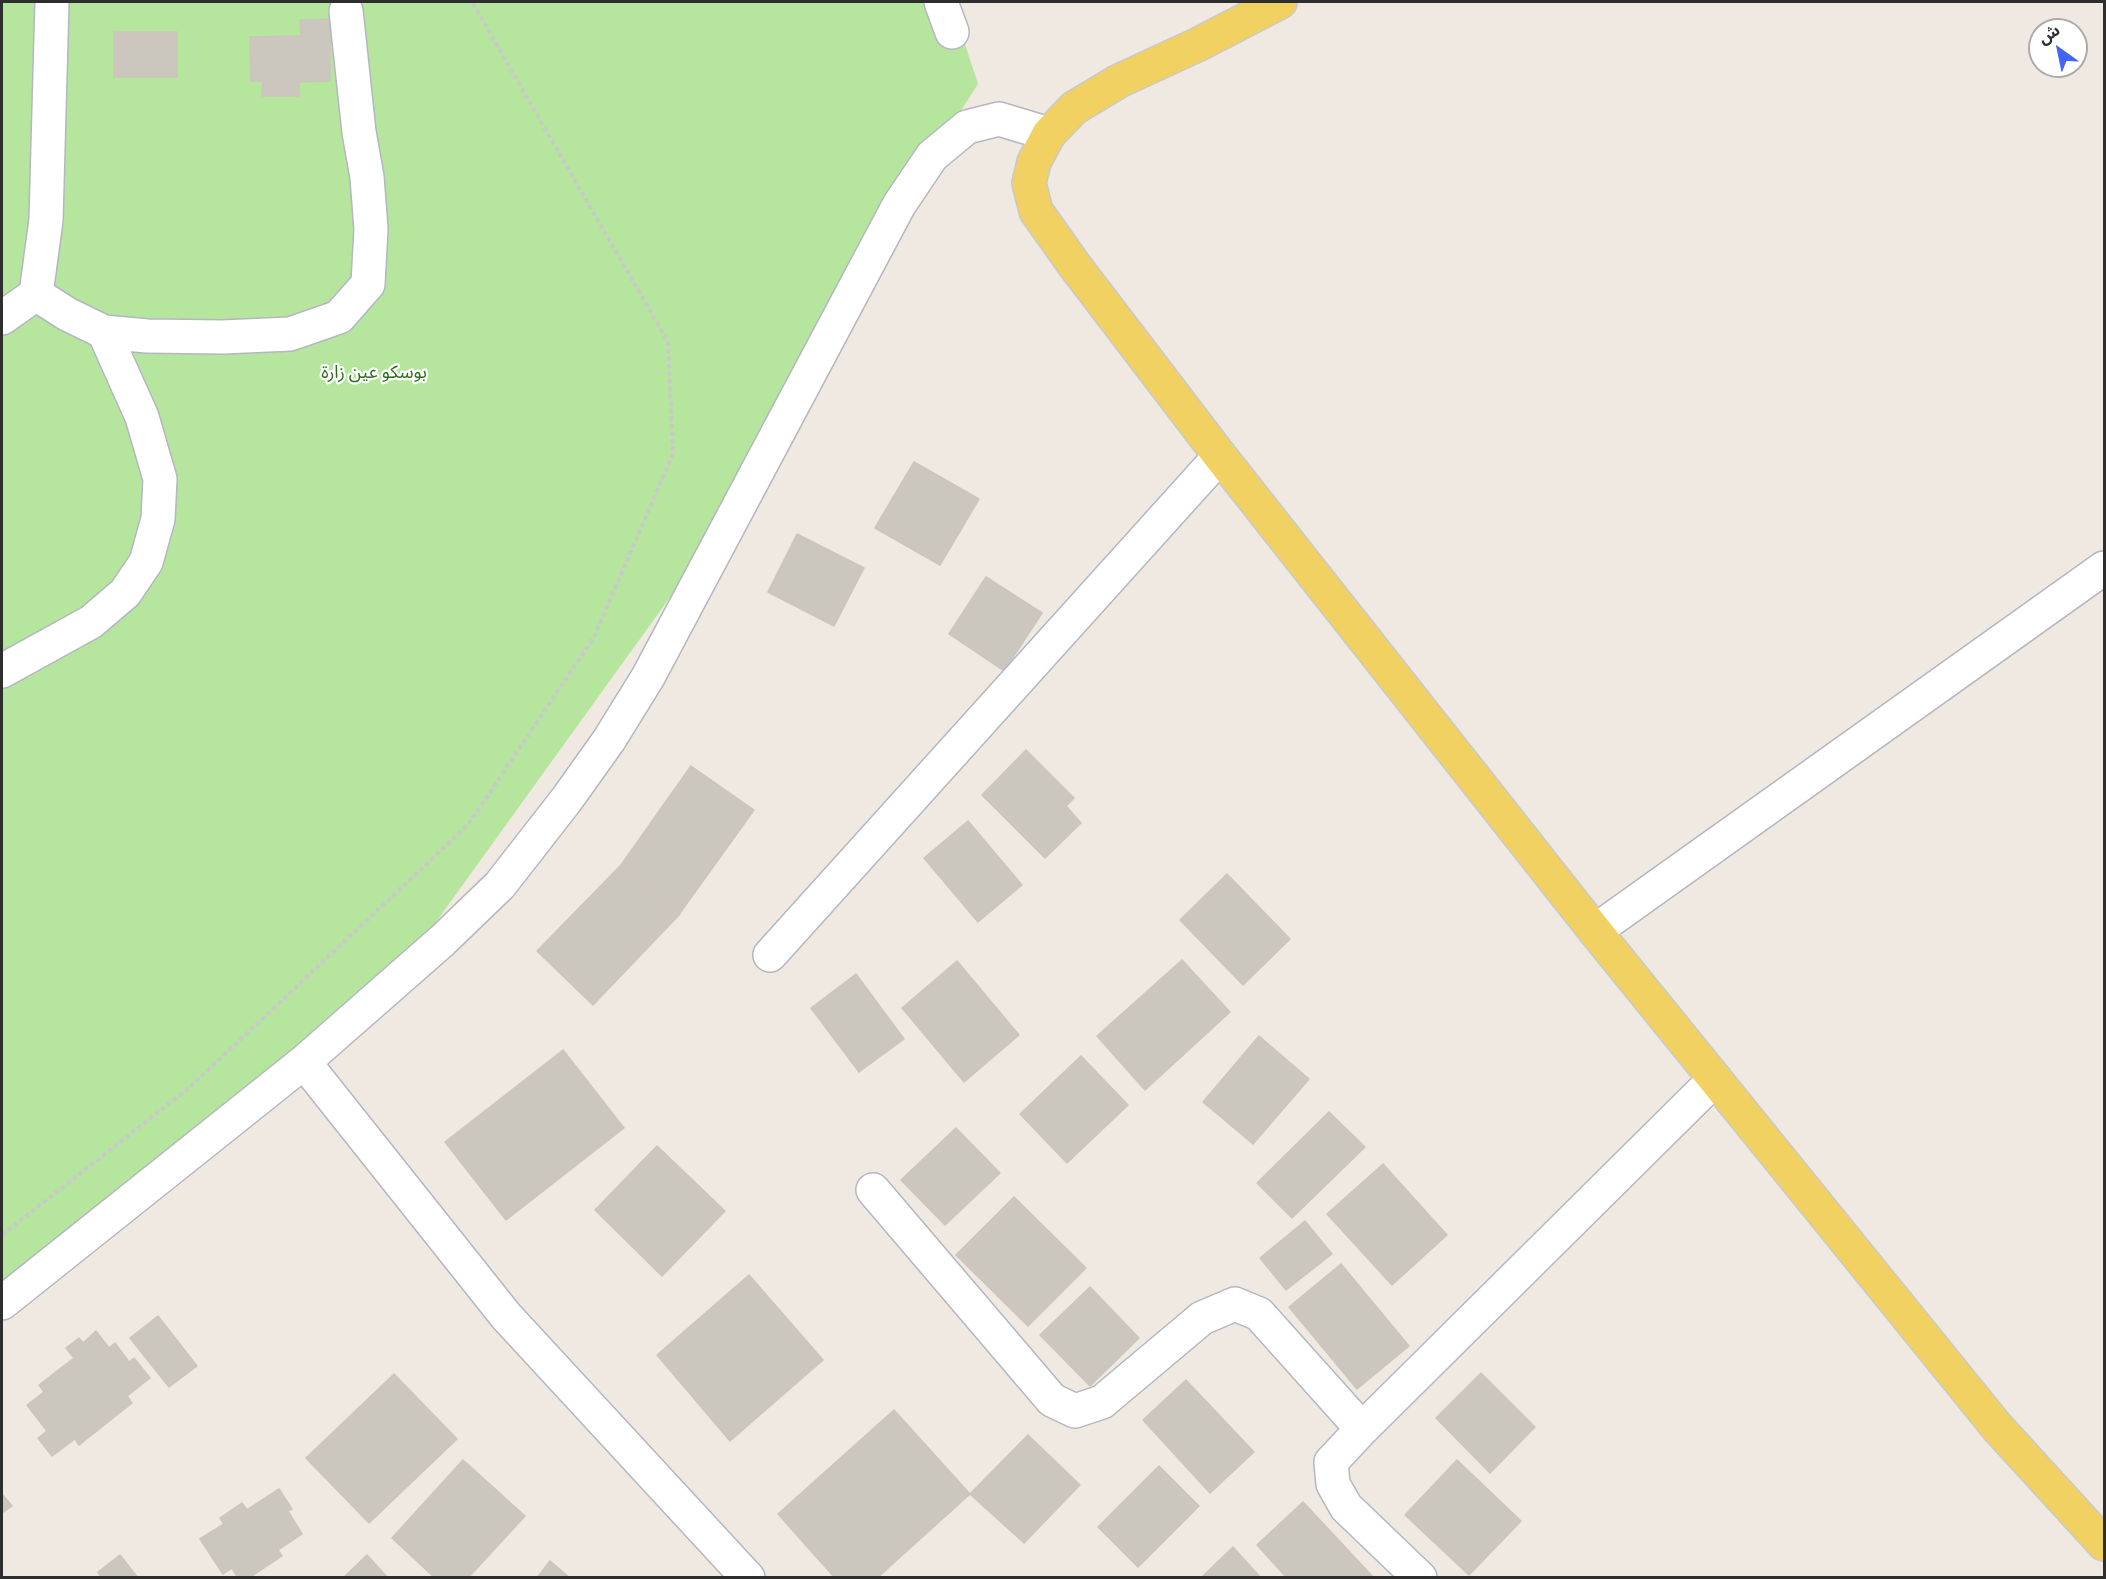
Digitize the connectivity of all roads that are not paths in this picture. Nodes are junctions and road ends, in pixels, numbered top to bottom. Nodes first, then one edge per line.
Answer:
1 (52, 2) edge
2 (941, 2) edge
3 (1280, 2) edge
4 (346, 11) dead end
5 (952, 32) dead end
6 (1049, 134) junction
7 (36, 294) junction
8 (2, 318) edge
9 (104, 332) junction
10 (1220, 456) junction
11 (2104, 568) edge
12 (2, 671) edge
13 (1595, 931) junction
14 (770, 955) dead end
15 (304, 1062) junction
16 (1715, 1079) junction
17 (873, 1190) dead end
18 (2, 1303) edge
19 (1362, 1429) junction
20 (2104, 1544) edge
21 (748, 1578) edge
22 (1420, 1578) edge

1 - 7 street
2 - 5 street
3 - 6 main road
4 - 9 street
6 - 10 main road
6 - 15 street
7 - 8 street
7 - 9 street
9 - 12 street
10 - 13 main road
10 - 14 street
11 - 13 street
13 - 16 main road
15 - 18 street
15 - 21 street
16 - 19 street
16 - 20 main road
17 - 19 street
19 - 22 street

